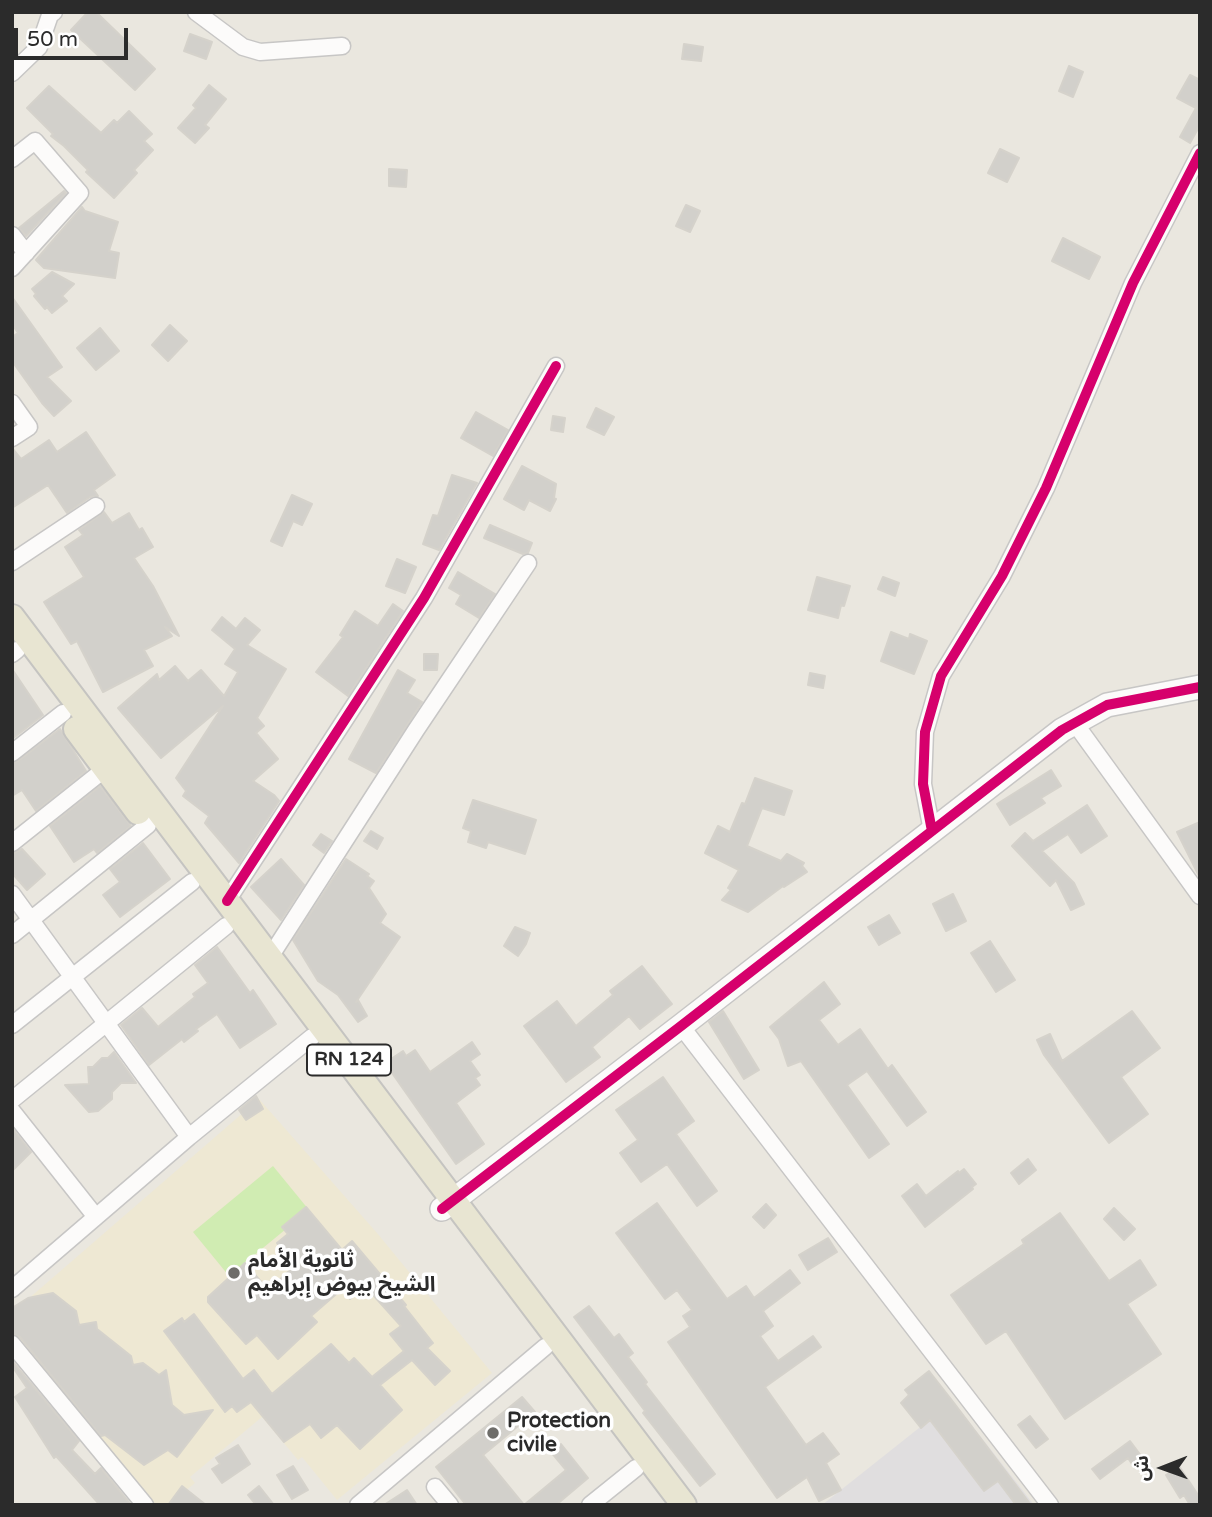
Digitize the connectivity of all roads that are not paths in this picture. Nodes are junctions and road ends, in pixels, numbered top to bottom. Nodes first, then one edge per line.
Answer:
1 (54, 12) edge
2 (196, 12) edge
3 (342, 46) dead end
4 (12, 73) edge
5 (1200, 153) edge
6 (12, 159) edge
7 (12, 234) edge
8 (26, 253) junction
9 (12, 268) edge
10 (556, 366) dead end
11 (12, 403) edge
12 (12, 438) edge
13 (96, 506) dead end
14 (12, 562) edge
15 (528, 563) dead end
16 (12, 617) edge
17 (14, 650) edge
18 (1200, 687) edge
19 (63, 713) junction
20 (1074, 722) junction
21 (12, 753) edge
22 (105, 769) junction
23 (149, 825) junction
24 (932, 831) junction
25 (12, 843) edge
26 (192, 882) junction
27 (12, 894) edge
28 (1200, 896) edge
29 (228, 901) junction
30 (31, 919) junction
31 (226, 926) junction
32 (12, 935) edge
33 (270, 957) junction
34 (72, 976) junction
35 (106, 1021) junction
36 (12, 1026) edge
37 (681, 1026) junction
38 (312, 1037) junction
39 (12, 1100) edge
40 (12, 1111) edge
41 (189, 1137) junction
42 (447, 1204) junction
43 (96, 1217) junction
44 (12, 1290) edge
45 (12, 1344) edge
46 (545, 1347) junction
47 (636, 1468) junction
48 (435, 1487) dead end
49 (145, 1505) edge
50 (358, 1505) edge
51 (450, 1505) edge
52 (590, 1505) edge
53 (664, 1505) edge
54 (684, 1505) edge
55 (1050, 1505) edge

1 - 4 street
2 - 3 street
5 - 24 street
6 - 8 street
7 - 8 street
8 - 9 street
10 - 29 street
11 - 12 street
13 - 14 street
15 - 33 street
16 - 29 main road, RN 124
17 - 19 main road, RN 124
18 - 20 street
19 - 21 street
19 - 22 main road, RN 124
20 - 24 street
20 - 28 street
22 - 23 main road, RN 124
22 - 25 street
23 - 26 main road, RN 124
23 - 30 street
24 - 37 street
26 - 31 main road, RN 124
26 - 34 street
27 - 30 street
29 - 33 main road, RN 124
30 - 32 street
30 - 34 street
31 - 35 street
31 - 38 main road, RN 124
33 - 42 main road, RN 124
34 - 35 street
34 - 36 street
35 - 39 street
35 - 41 street
37 - 42 street
37 - 55 street
38 - 41 street
38 - 42 main road, RN 124
40 - 43 street
41 - 43 street
42 - 46 main road, RN 124
42 - 54 main road, RN 124
43 - 44 street
45 - 49 street
46 - 47 main road, RN 124
46 - 50 street
47 - 52 street
47 - 53 main road, RN 124
48 - 51 street

